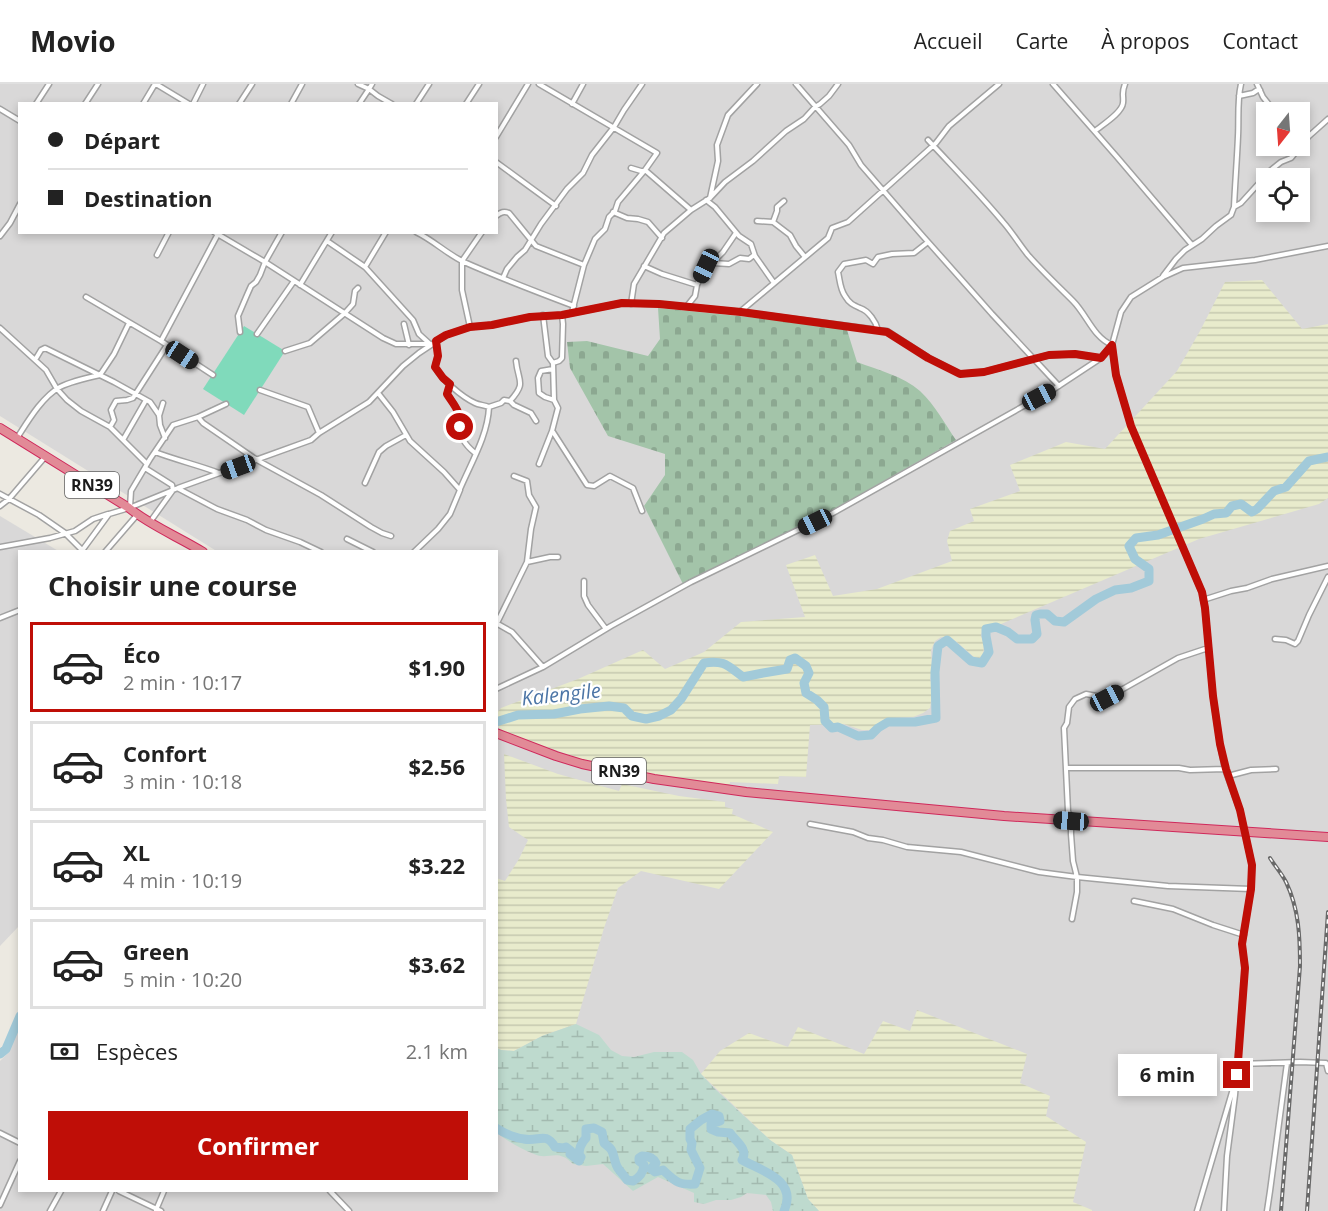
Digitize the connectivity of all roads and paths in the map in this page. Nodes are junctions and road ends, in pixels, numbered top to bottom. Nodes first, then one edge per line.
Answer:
1 (49, 84) edge
2 (98, 84) edge
3 (155, 84) edge
4 (203, 84) edge
5 (252, 84) edge
6 (302, 84) edge
7 (358, 84) edge
8 (372, 84) edge
9 (429, 84) edge
10 (479, 84) edge
11 (528, 84) edge
12 (539, 84) edge
13 (583, 84) edge
14 (642, 84) edge
15 (757, 84) edge
16 (796, 84) edge
17 (838, 84) edge
18 (999, 84) edge
19 (1053, 84) edge
20 (1125, 84) edge
21 (1240, 84) edge
22 (1257, 84) edge
23 (369, 89) junction
24 (1239, 96) junction
25 (1263, 96) junction
26 (37, 102) edge
27 (86, 102) edge
28 (144, 102) edge
29 (187, 102) edge
30 (192, 102) edge
31 (241, 102) edge
32 (292, 102) edge
33 (360, 102) edge
34 (389, 102) edge
35 (417, 102) edge
36 (467, 102) edge
37 (1268, 102) edge
38 (572, 104) junction
39 (815, 107) junction
40 (0, 109) edge
41 (1328, 118) edge
42 (18, 120) edge
43 (614, 127) junction
44 (1095, 131) junction
45 (498, 134) edge
46 (1310, 134) edge
47 (927, 140) dead end
48 (933, 146) junction
49 (1293, 156) edge
50 (498, 163) edge
51 (632, 168) dead end
52 (645, 170) junction
53 (884, 190) junction
54 (708, 199) junction
55 (784, 201) dead end
56 (556, 206) junction
57 (1234, 207) junction
58 (18, 208) edge
59 (691, 210) junction
60 (613, 212) junction
61 (498, 214) edge
62 (757, 221) dead end
63 (773, 222) junction
64 (736, 233) junction
65 (168, 234) edge
66 (216, 234) edge
67 (219, 234) edge
68 (281, 234) edge
69 (331, 234) edge
70 (385, 234) edge
71 (481, 234) edge
72 (428, 235) edge
73 (0, 236) edge
74 (662, 238) junction
75 (531, 240) junction
76 (327, 241) junction
77 (928, 242) junction
78 (1192, 245) junction
79 (1328, 246) edge
80 (157, 255) dead end
81 (754, 255) junction
82 (805, 257) junction
83 (462, 261) junction
84 (265, 262) junction
85 (713, 262) junction
86 (584, 265) junction
87 (644, 266) junction
88 (365, 267) junction
89 (1163, 277) junction
90 (503, 278) junction
91 (294, 281) junction
92 (774, 283) junction
93 (300, 285) junction
94 (698, 285) junction
95 (358, 288) dead end
96 (86, 297) dead end
97 (632, 304) junction
98 (574, 306) junction
99 (687, 307) junction
100 (572, 312) junction
101 (741, 312) junction
102 (345, 313) junction
103 (543, 315) junction
104 (562, 315) junction
105 (129, 323) junction
106 (404, 324) dead end
107 (470, 327) junction
108 (0, 328) edge
109 (878, 330) junction
110 (240, 332) dead end
111 (258, 334) dead end
112 (160, 341) junction
113 (436, 341) junction
114 (430, 344) junction
115 (167, 345) junction
116 (409, 345) junction
117 (1112, 345) junction
118 (285, 351) dead end
119 (1101, 358) junction
120 (1034, 359) junction
121 (34, 360) junction
122 (516, 361) dead end
123 (553, 363) junction
124 (553, 369) junction
125 (100, 375) junction
126 (213, 375) dead end
127 (450, 384) junction
128 (1059, 386) junction
129 (57, 389) junction
130 (260, 390) dead end
131 (378, 393) junction
132 (135, 394) junction
133 (146, 400) junction
134 (554, 400) junction
135 (510, 401) junction
136 (163, 403) dead end
137 (226, 404) dead end
138 (489, 407) junction
139 (159, 417) junction
140 (198, 417) junction
141 (536, 422) dead end
142 (110, 427) junction
143 (0, 428) edge
144 (552, 431) junction
145 (319, 433) junction
146 (406, 435) junction
147 (17, 438) junction
148 (165, 438) junction
149 (123, 440) junction
150 (155, 452) junction
151 (475, 453) junction
152 (46, 456) junction
153 (256, 460) junction
154 (539, 464) dead end
155 (146, 466) junction
156 (219, 473) junction
157 (513, 476) dead end
158 (365, 483) dead end
159 (175, 489) junction
160 (460, 490) junction
161 (0, 494) edge
162 (9, 499) junction
163 (0, 506) edge
164 (129, 508) junction
165 (642, 511) dead end
166 (109, 514) junction
167 (137, 515) junction
168 (149, 523) junction
169 (65, 533) junction
170 (391, 536) dead end
171 (347, 538) dead end
172 (0, 547) edge
173 (80, 550) edge
174 (83, 550) edge
175 (107, 550) edge
176 (200, 550) edge
177 (317, 550) edge
178 (369, 550) edge
179 (416, 550) edge
180 (558, 557) dead end
181 (527, 562) junction
182 (1328, 566) edge
183 (1328, 577) edge
184 (584, 581) dead end
185 (1203, 600) junction
186 (18, 611) edge
187 (2, 616) edge
188 (498, 621) edge
189 (498, 624) edge
190 (606, 629) junction
191 (1275, 639) dead end
192 (1208, 648) junction
193 (543, 667) junction
194 (498, 688) edge
195 (498, 734) edge
196 (1067, 768) junction
197 (1226, 769) junction
198 (1276, 769) dead end
199 (1228, 776) junction
200 (1071, 821) junction
201 (810, 824) dead end
202 (1245, 832) junction
203 (1328, 837) edge
204 (1077, 877) junction
205 (1251, 889) junction
206 (1134, 902) dead end
207 (1072, 920) dead end
208 (1244, 934) junction
209 (1287, 1062) junction
210 (1237, 1064) junction
211 (1328, 1071) edge
212 (1237, 1075) junction
213 (0, 1133) edge
214 (18, 1142) edge
215 (18, 1165) edge
216 (60, 1192) edge
217 (112, 1192) edge
218 (121, 1192) edge
219 (164, 1192) edge
220 (331, 1192) edge
221 (0, 1204) edge
222 (158, 1210) edge
223 (50, 1211) edge
224 (102, 1211) edge
225 (349, 1211) edge
226 (1197, 1211) edge
227 (1224, 1211) edge
228 (1267, 1211) edge

1 - 26 street
2 - 27 street
3 - 28 street
3 - 29 street
4 - 30 street
5 - 31 street
6 - 32 street
7 - 23 street
8 - 23 street
9 - 35 street
10 - 36 street
11 - 45 street
12 - 38 street
13 - 38 street
14 - 43 street
15 - 54 street
16 - 39 street
17 - 39 street
18 - 48 street
19 - 44 street
20 - 44 street
21 - 24 street
22 - 25 street
23 - 33 street
23 - 34 street
24 - 25 street
24 - 57 street
25 - 37 street
38 - 43 street
39 - 53 street
39 - 54 street
40 - 42 street
41 - 46 street
43 - 52 street
43 - 56 street
44 - 78 street
47 - 48 street
48 - 53 street
48 - 117 street
49 - 57 street
50 - 56 street
51 - 52 street
52 - 59 street
52 - 60 street
53 - 77 street
53 - 82 street
54 - 59 street
54 - 64 street
55 - 63 street
56 - 75 street
57 - 78 street
58 - 73 street
59 - 74 street
60 - 74 street
60 - 86 street
61 - 75 street
62 - 63 street
63 - 82 street
64 - 81 street
64 - 85 street
65 - 80 street
66 - 112 street
67 - 84 street
68 - 84 street
69 - 76 street
70 - 88 street
71 - 83 street
72 - 83 street
74 - 87 street
75 - 86 street
75 - 90 street
76 - 88 street
76 - 93 street
77 - 109 street
77 - 120 street
78 - 89 street
79 - 89 street
81 - 85 street
81 - 92 street
82 - 92 street
83 - 90 street
83 - 107 street
84 - 91 street
84 - 110 street
85 - 94 street
86 - 98 street
87 - 94 street
87 - 97 street
88 - 114 street
89 - 117 street
90 - 98 street
91 - 93 street
91 - 111 street
92 - 101 street
93 - 102 street
94 - 99 street
95 - 102 street
96 - 105 street
97 - 99 street
97 - 100 street
98 - 100 street
99 - 101 street
100 - 104 street
101 - 109 street
102 - 116 street
102 - 118 street
103 - 104 street
103 - 107 street
103 - 123 street
104 - 123 street
105 - 112 street
105 - 125 street
106 - 116 street
107 - 113 street
108 - 121 street
109 - 120 street
112 - 115 street
113 - 114 street
113 - 127 street
114 - 116 street
114 - 131 street
115 - 126 street
115 - 132 street
117 - 119 street
117 - 185 street
119 - 120 street
119 - 128 street
120 - 128 street
121 - 125 street
121 - 129 street
122 - 135 street
123 - 124 street
124 - 134 street
124 - 134 street
125 - 129 street
125 - 132 street
127 - 138 street
127 - 151 street
128 - 190 street
129 - 142 street
129 - 147 street
130 - 145 street
131 - 145 street
131 - 146 street
132 - 133 street
132 - 142 street
133 - 139 street
133 - 149 street
134 - 144 street
135 - 138 street
135 - 141 street
136 - 139 street
137 - 140 street
138 - 151 street
139 - 148 street
140 - 148 street
140 - 153 street
142 - 149 street
143 - 147 highway, RN39
144 - 154 street
144 - 165 street
145 - 153 street
146 - 158 street
146 - 160 street
147 - 152 highway, RN39
148 - 150 street
149 - 155 street
150 - 155 street
150 - 156 street
151 - 160 street
152 - 162 street
152 - 164 highway, RN39
153 - 156 street
153 - 170 street
155 - 159 street
155 - 164 street
156 - 159 street
157 - 181 street
159 - 164 street
159 - 168 street
159 - 177 street
160 - 179 street
161 - 162 street
162 - 163 street
162 - 169 street
164 - 166 street
164 - 167 highway, RN39
166 - 169 street
166 - 174 street
167 - 168 highway, RN39
167 - 175 street
168 - 176 highway, RN39
169 - 172 street
169 - 173 street
171 - 178 street
180 - 181 street
181 - 188 street
182 - 185 street
183 - 191 street
184 - 190 street
185 - 192 street
186 - 187 street
189 - 193 street
190 - 193 street
192 - 196 street
192 - 197 street
193 - 194 street
195 - 200 highway, RN39
196 - 197 street
196 - 200 street
197 - 199 street
198 - 199 street
199 - 202 street
200 - 202 highway, RN39
200 - 204 street
201 - 204 street
202 - 203 highway, RN39
202 - 205 street
204 - 205 street
204 - 207 street
205 - 208 street
206 - 208 street
208 - 210 street
209 - 210 street
209 - 211 street
209 - 228 street
210 - 212 street
212 - 226 street
212 - 227 street
213 - 214 street
215 - 221 street
216 - 223 street
217 - 224 street
218 - 222 street
219 - 222 street
220 - 225 street

